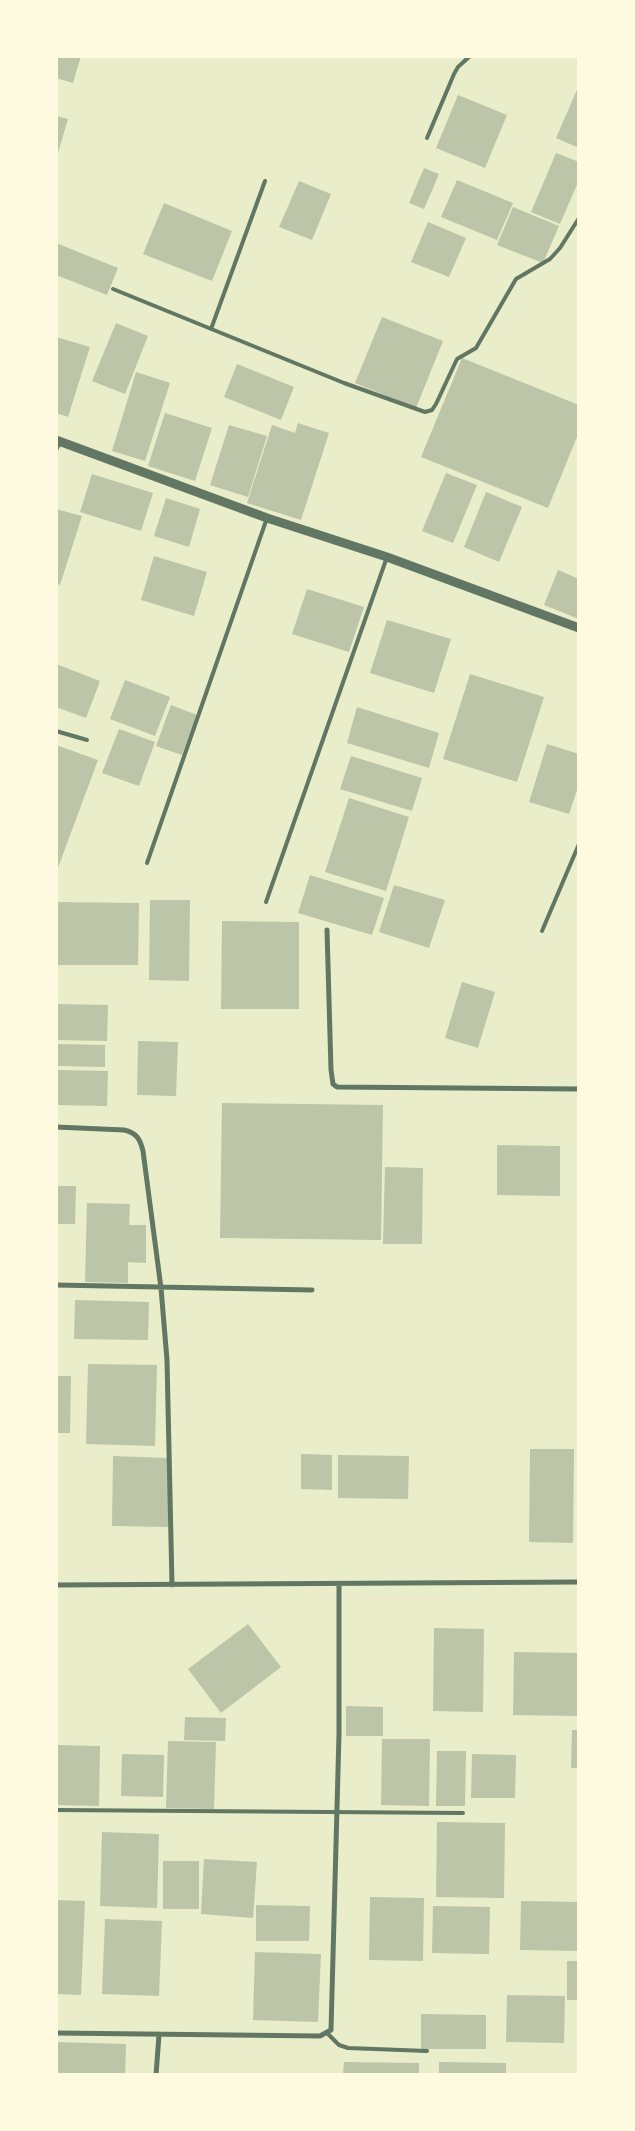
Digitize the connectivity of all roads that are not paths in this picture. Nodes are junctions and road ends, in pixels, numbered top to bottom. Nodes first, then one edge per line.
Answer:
1 (470, 56) edge
2 (427, 138) dead end
3 (265, 181) dead end
4 (579, 218) edge
5 (113, 289) dead end
6 (211, 329) junction
7 (57, 444) edge
8 (267, 518) junction
9 (387, 557) junction
10 (579, 628) edge
11 (56, 731) edge
12 (86, 740) dead end
13 (579, 844) edge
14 (147, 862) dead end
15 (266, 902) dead end
16 (326, 930) dead end
17 (542, 930) dead end
18 (579, 1089) edge
19 (56, 1127) edge
20 (56, 1285) edge
21 (161, 1288) junction
22 (312, 1290) dead end
23 (579, 1582) edge
24 (56, 1585) edge
25 (172, 1585) junction
26 (339, 1585) junction
27 (56, 1810) edge
28 (336, 1813) junction
29 (463, 1813) dead end
30 (56, 2033) edge
31 (328, 2034) junction
32 (159, 2035) junction
33 (427, 2052) dead end
34 (156, 2075) edge

1 - 2 lane
3 - 6 lane
4 - 6 lane
5 - 6 lane
7 - 8 street
8 - 9 street
8 - 14 lane
9 - 10 street
9 - 15 lane
11 - 12 lane
13 - 17 lane
16 - 18 street
19 - 21 street
20 - 21 street
21 - 22 street
21 - 25 street
23 - 26 street
24 - 25 street
25 - 26 street
26 - 28 street
27 - 28 lane
28 - 29 lane
28 - 31 street
30 - 32 street
31 - 32 street
31 - 33 lane
32 - 34 street

